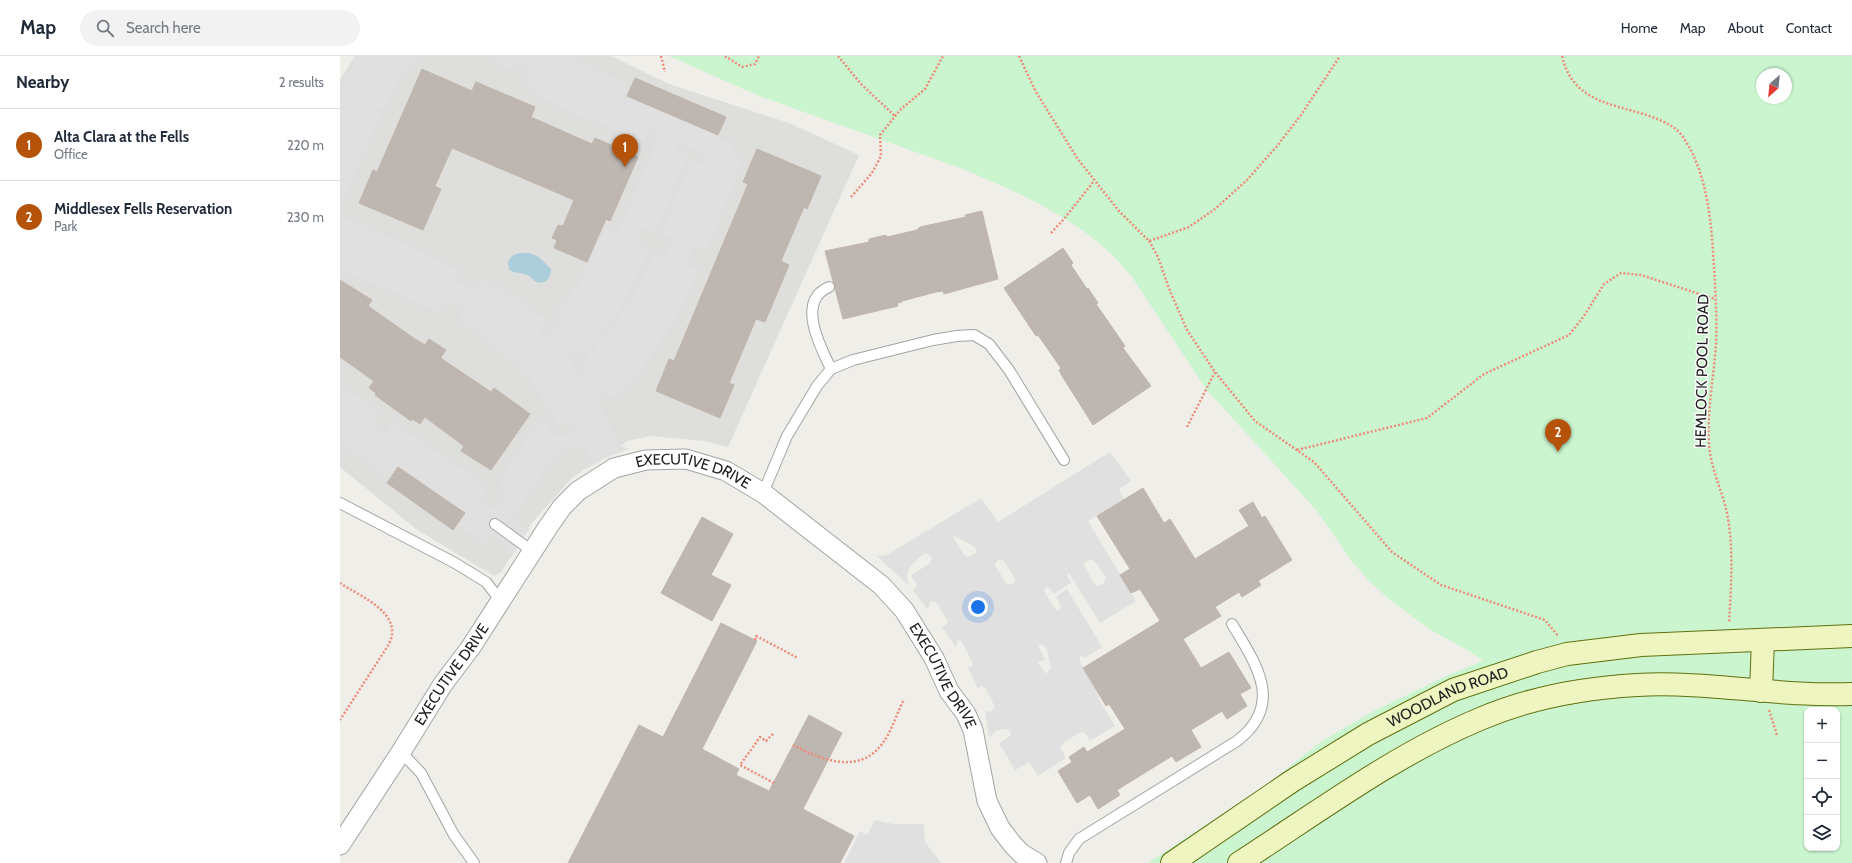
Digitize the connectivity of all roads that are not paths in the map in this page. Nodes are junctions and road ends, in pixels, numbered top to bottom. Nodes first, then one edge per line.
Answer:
1 (829, 287) dead end
2 (831, 369) junction
3 (1064, 460) dead end
4 (763, 493) junction
5 (340, 503) edge
6 (495, 524) dead end
7 (532, 551) junction
8 (500, 600) junction
9 (1232, 624) dead end
10 (1852, 636) edge
11 (1763, 640) junction
12 (1761, 691) junction
13 (1852, 694) edge
14 (401, 752) junction
15 (340, 845) edge
16 (474, 863) edge
17 (1037, 863) edge
18 (1066, 863) edge
19 (1172, 863) edge
20 (1239, 863) edge

1 - 2 lane
2 - 3 lane
2 - 4 lane
4 - 7 street, EXECUTIVE DRIVE
4 - 17 street, EXECUTIVE DRIVE
5 - 8 lane
6 - 7 lane
7 - 8 street, EXECUTIVE DRIVE
8 - 14 street, EXECUTIVE DRIVE
9 - 18 lane
10 - 11 main road, WOODLAND ROAD
11 - 12 main road
11 - 19 main road, WOODLAND ROAD
12 - 13 main road, WOODLAND ROAD
12 - 20 main road, WOODLAND ROAD
14 - 15 street, EXECUTIVE DRIVE
14 - 16 lane

